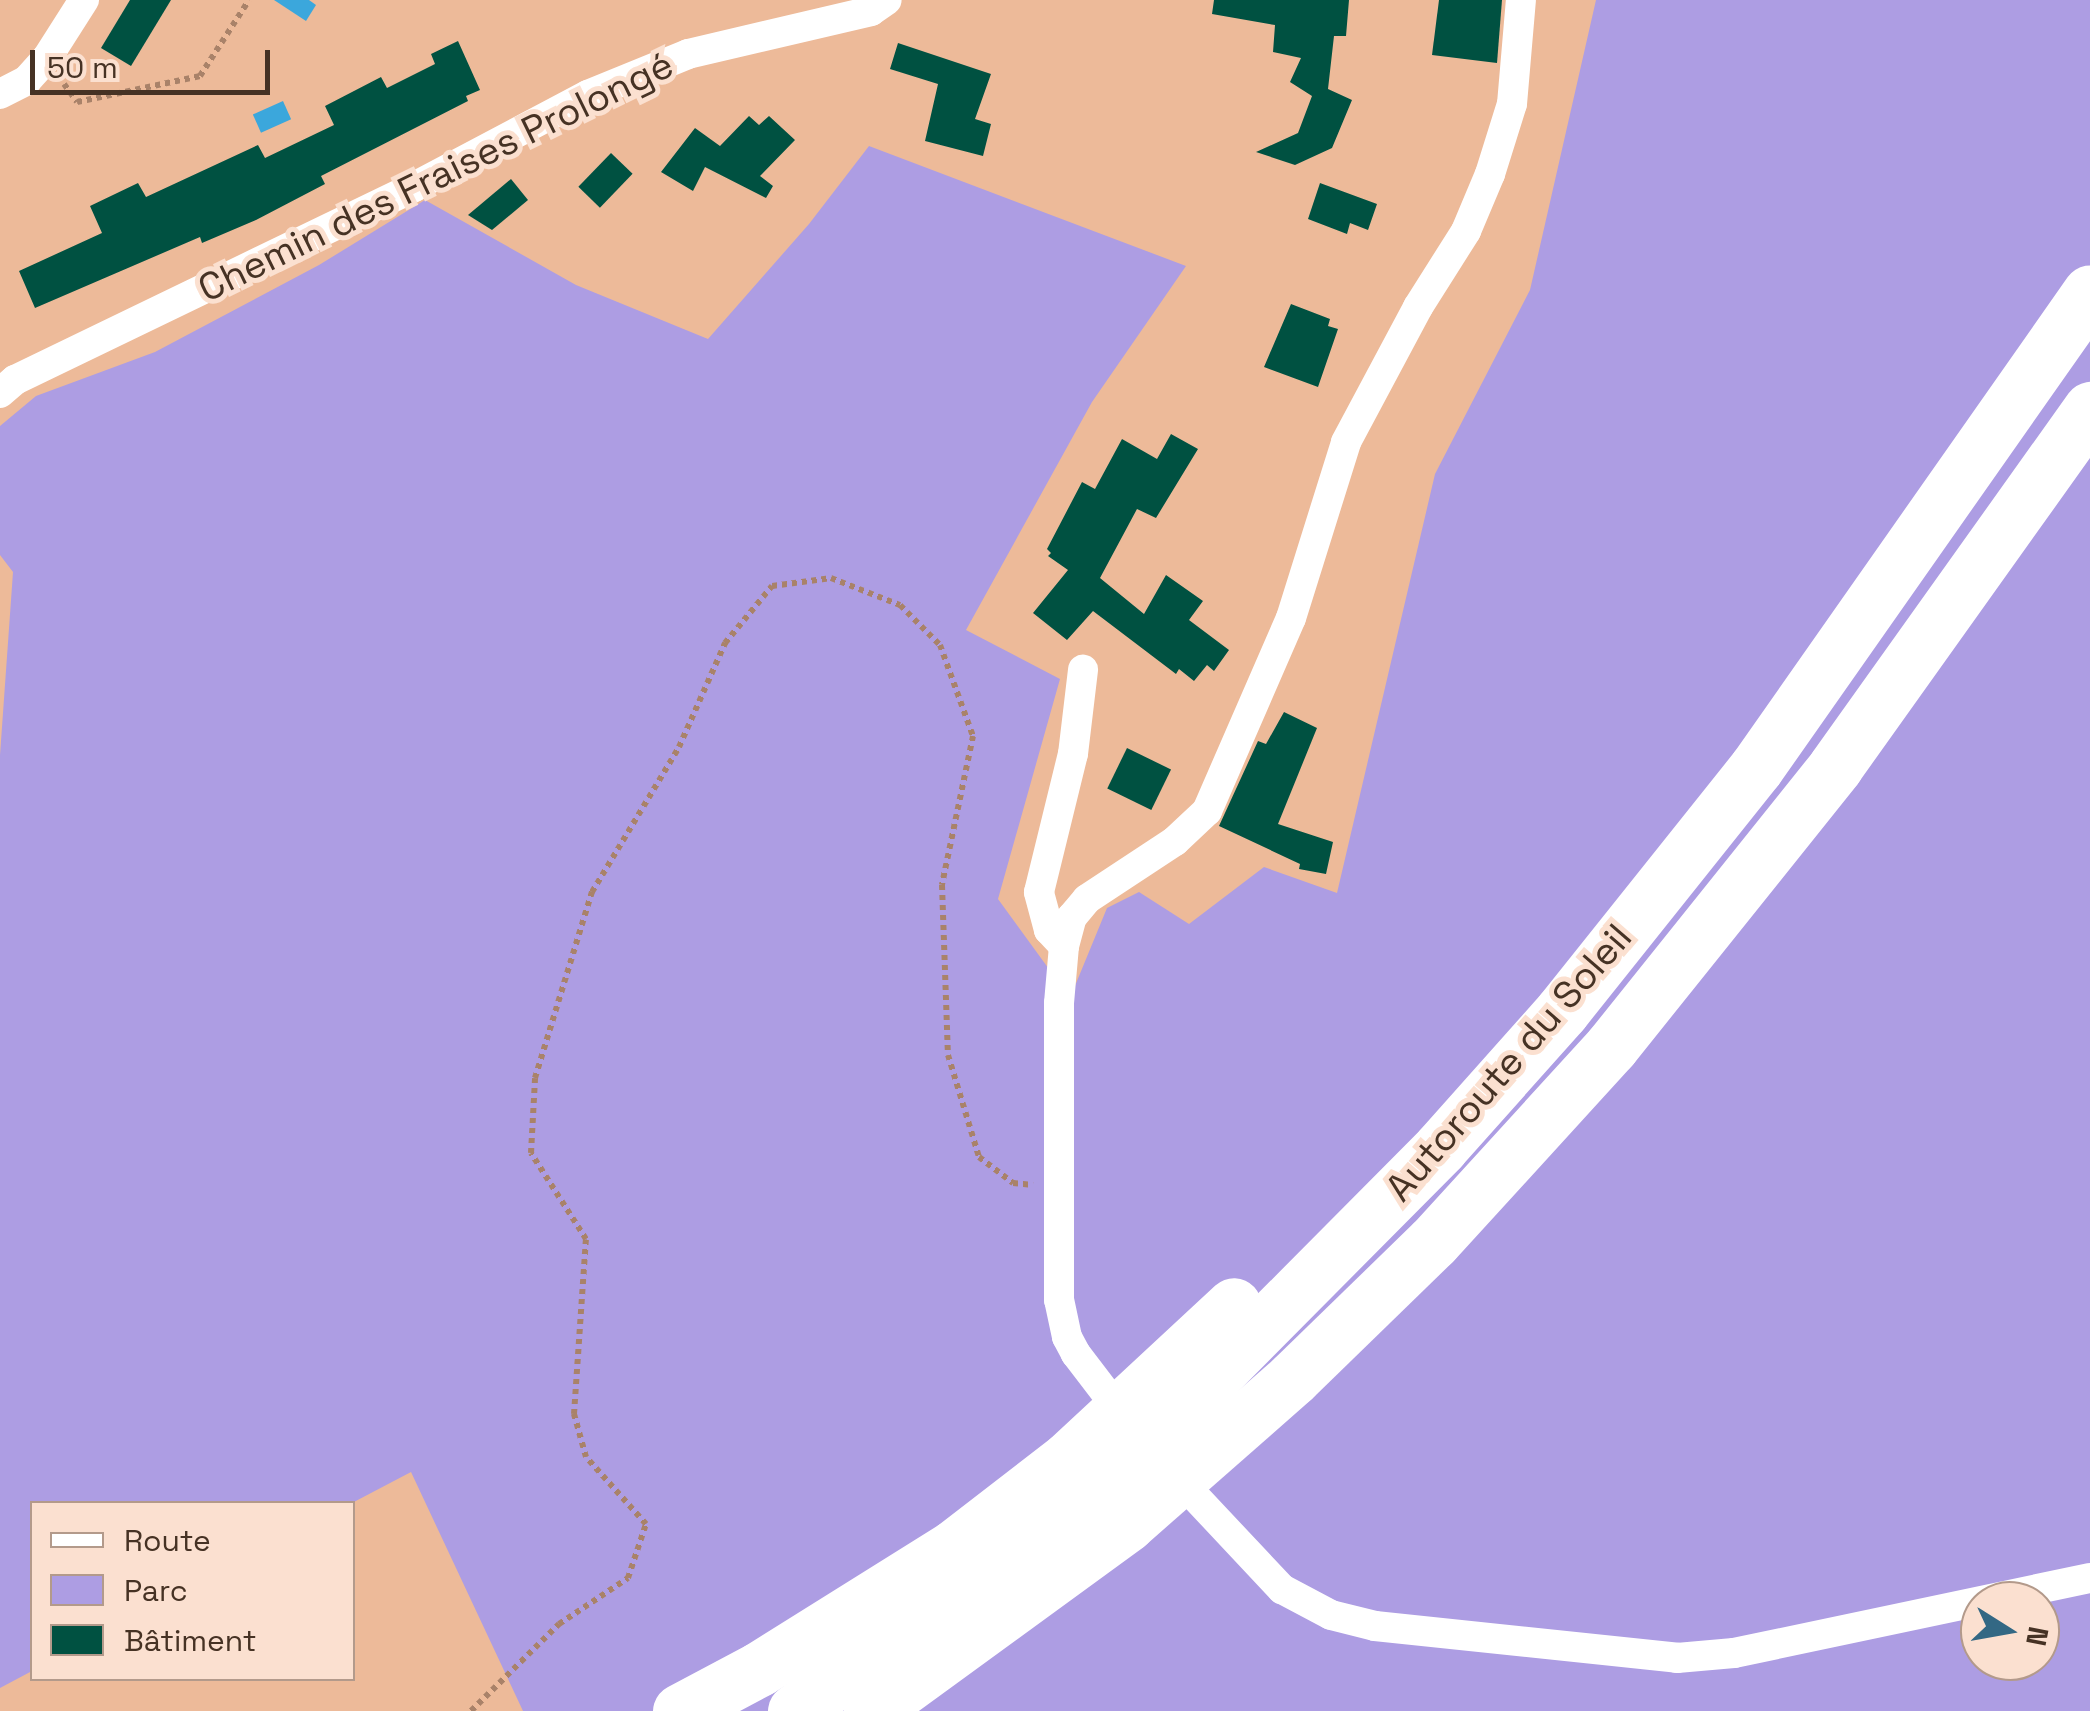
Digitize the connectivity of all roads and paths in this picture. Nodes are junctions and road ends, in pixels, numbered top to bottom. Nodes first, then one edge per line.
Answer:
1 (84, 0) edge
2 (249, 0) edge
3 (887, 0) edge
4 (1521, 0) edge
5 (48, 58) junction
6 (0, 94) edge
7 (2090, 292) edge
8 (0, 393) edge
9 (2090, 409) edge
10 (1981, 448) junction
11 (1083, 670) dead end
12 (1064, 946) junction
13 (1060, 1187) junction
14 (1127, 1524) junction
15 (2090, 1578) edge
16 (471, 1711) edge
17 (680, 1711) edge
18 (795, 1711) edge
19 (871, 1711) edge
20 (910, 1711) edge

1 - 5 street
2 - 5 path
3 - 8 street, Chemin des Fraises Prolongé
4 - 12 street
5 - 6 street
7 - 10 highway, Autoroute du Soleil
9 - 14 highway, Autoroute du Soleil
10 - 17 highway
10 - 18 highway, Autoroute du Soleil
11 - 12 street
12 - 13 street
13 - 15 street
13 - 16 path
14 - 19 highway, Autoroute du Soleil
14 - 20 highway

